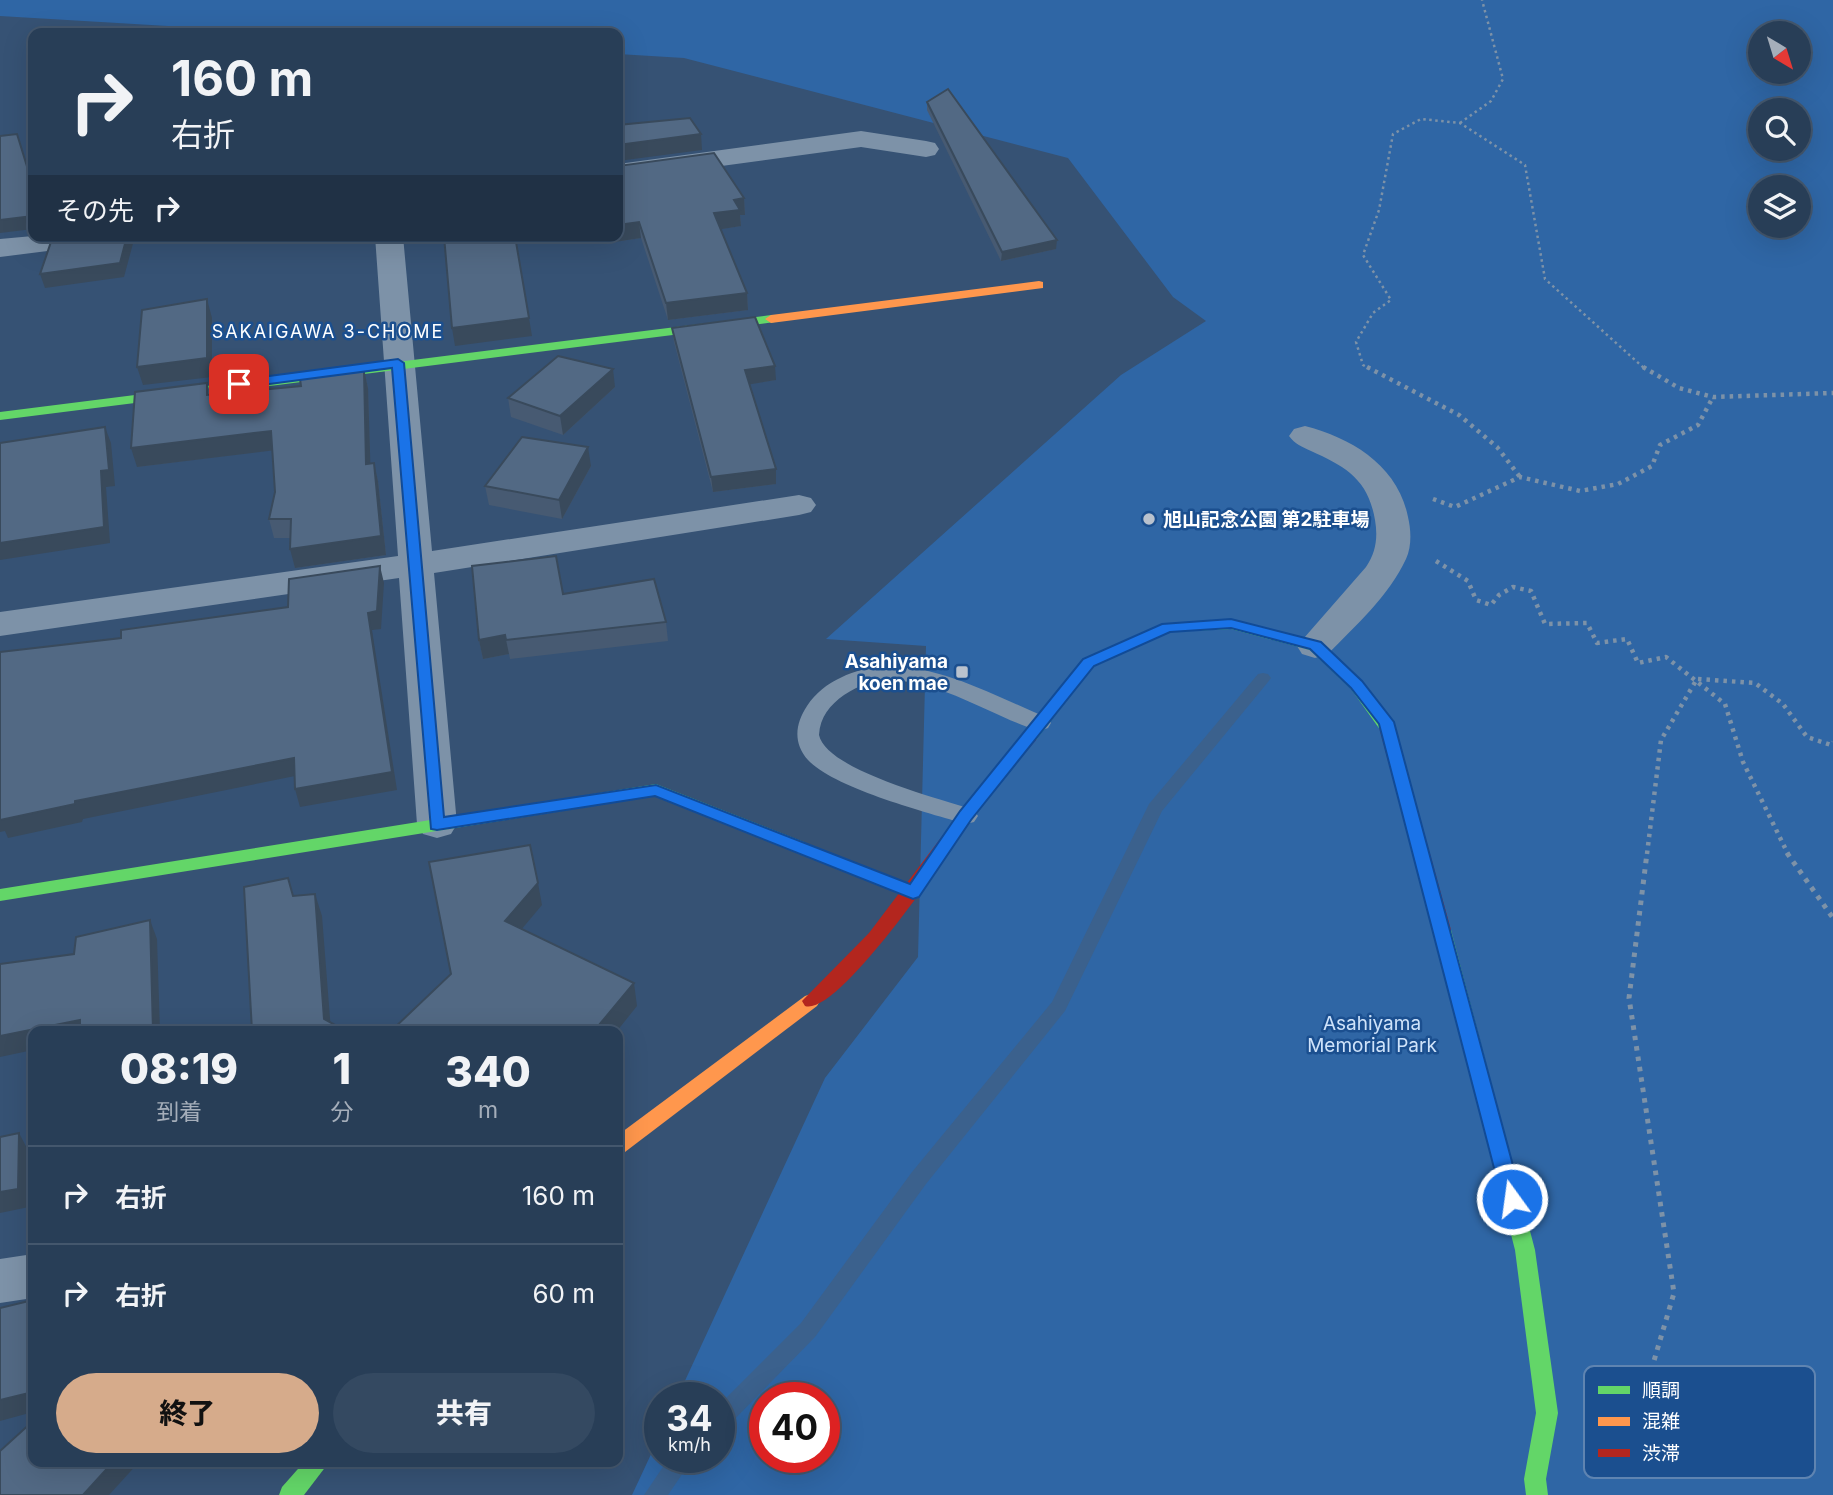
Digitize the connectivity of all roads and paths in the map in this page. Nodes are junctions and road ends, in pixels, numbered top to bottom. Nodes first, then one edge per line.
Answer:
1 (1482, 0) edge
2 (1460, 123) junction
3 (926, 149) dead end
4 (623, 171) edge
5 (52, 242) edge
6 (389, 242) edge
7 (0, 248) edge
8 (1039, 285) dead end
9 (398, 363) junction
10 (1833, 393) edge
11 (1713, 397) junction
12 (0, 415) edge
13 (1305, 436) dead end
14 (1520, 477) junction
15 (1422, 502) dead end
16 (799, 505) dead end
17 (1429, 557) dead end
18 (415, 565) junction
19 (0, 624) edge
20 (1315, 646) junction
21 (1697, 679) junction
22 (1040, 723) junction
23 (1833, 742) edge
24 (966, 816) junction
25 (437, 824) junction
26 (913, 892) junction
27 (0, 895) edge
28 (1833, 918) edge
29 (623, 1142) edge
30 (28, 1277) edge
31 (0, 1281) edge
32 (1652, 1366) edge
33 (314, 1467) edge
34 (290, 1495) edge
35 (1538, 1495) edge

1 - 2 path
2 - 11 path
2 - 14 path
3 - 4 street
5 - 7 street
6 - 9 street
8 - 9 street
9 - 12 street
9 - 18 street
10 - 11 path
11 - 14 path
13 - 20 street
14 - 15 path
16 - 18 street
17 - 21 path
18 - 19 street
18 - 25 street
20 - 22 street
20 - 35 street
21 - 23 path
21 - 28 path
21 - 32 path
22 - 24 street
22 - 24 lane
24 - 26 street
25 - 26 street
25 - 27 street
26 - 29 street
30 - 31 street
33 - 34 street

